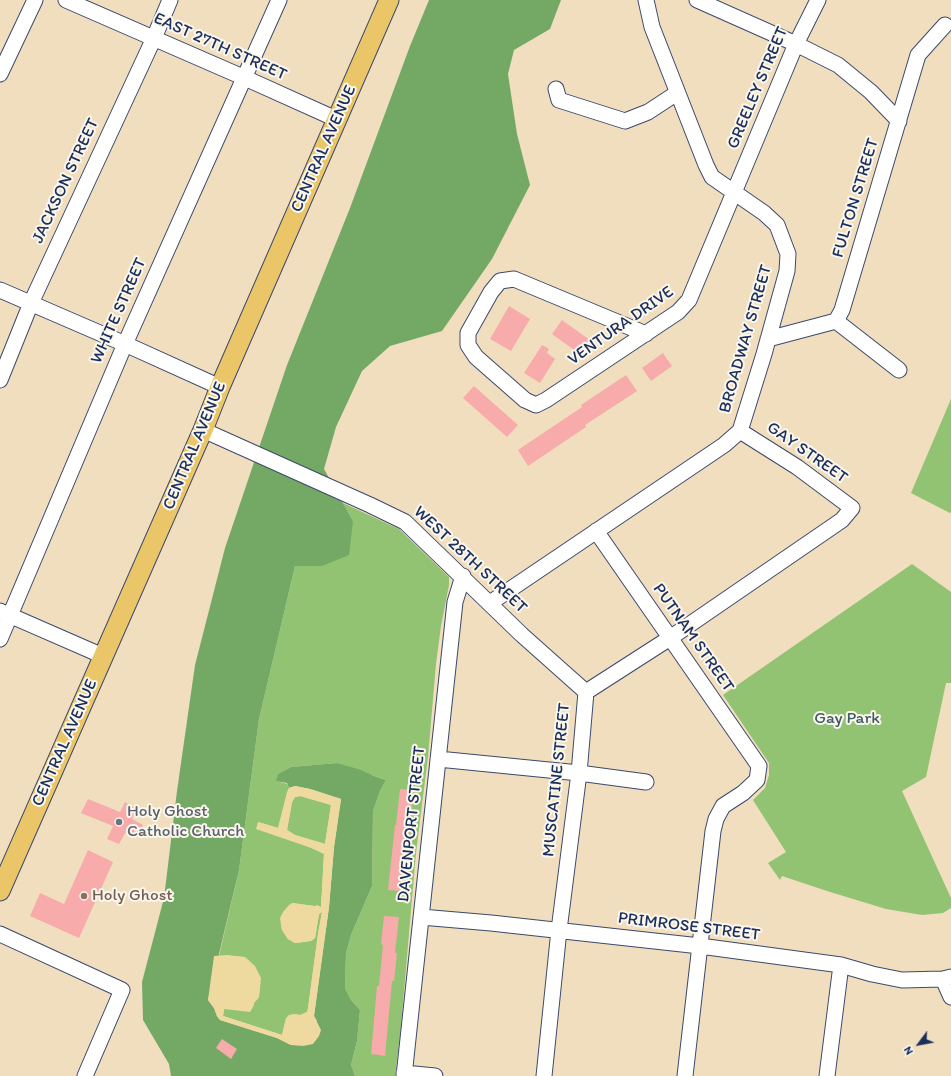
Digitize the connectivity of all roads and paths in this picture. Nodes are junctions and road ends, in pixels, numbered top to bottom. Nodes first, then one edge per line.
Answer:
1 (34, 0) edge
2 (66, 0) edge
3 (170, 0) edge
4 (279, 0) edge
5 (389, 0) edge
6 (646, 0) edge
7 (697, 0) edge
8 (818, 0) edge
9 (945, 25) dead end
10 (154, 38) junction
11 (796, 44) junction
12 (0, 74) edge
13 (244, 78) junction
14 (556, 89) dead end
15 (677, 93) junction
16 (336, 119) junction
17 (899, 121) junction
18 (734, 193) junction
19 (0, 290) edge
20 (31, 303) junction
21 (836, 321) junction
22 (646, 334) junction
23 (768, 339) junction
24 (125, 344) junction
25 (899, 370) dead end
26 (0, 380) edge
27 (220, 387) junction
28 (203, 430) junction
29 (740, 431) junction
30 (852, 508) joint
31 (596, 531) junction
32 (462, 576) junction
33 (490, 603) junction
34 (5, 613) edge
35 (670, 638) junction
36 (0, 639) edge
37 (103, 656) junction
38 (586, 692) junction
39 (438, 759) junction
40 (579, 773) junction
41 (646, 782) dead end
42 (0, 891) edge
43 (421, 917) junction
44 (559, 930) junction
45 (0, 934) edge
46 (700, 946) junction
47 (841, 965) junction
48 (947, 978) edge
49 (951, 997) edge
50 (404, 1074) edge
51 (86, 1076) edge
52 (435, 1076) edge
53 (544, 1076) edge
54 (685, 1076) edge
55 (826, 1076) edge

1 - 12 street
2 - 10 street, EAST 27TH STREET
3 - 10 street, JACKSON STREET
4 - 13 street, WHITE STREET
5 - 16 main road, CENTRAL AVENUE
6 - 15 street, BROADWAY STREET
7 - 11 street
8 - 11 street, GREELEY STREET
9 - 17 street, FULTON STREET
10 - 13 street, EAST 27TH STREET
10 - 20 street, JACKSON STREET
11 - 17 street
11 - 18 street, GREELEY STREET
13 - 16 street, EAST 27TH STREET
13 - 24 street, WHITE STREET
14 - 15 street
15 - 18 street, BROADWAY STREET
16 - 27 main road, CENTRAL AVENUE
17 - 21 street, FULTON STREET
18 - 22 street, VENTURA DRIVE
18 - 23 street, BROADWAY STREET
19 - 20 street
20 - 24 street
20 - 26 street, JACKSON STREET
21 - 23 street
21 - 25 street
22 - 22 street, VENTURA DRIVE
23 - 29 street, BROADWAY STREET
24 - 27 street
24 - 34 street, WHITE STREET
27 - 28 main road, CENTRAL AVENUE
28 - 32 street, WEST 28TH STREET
28 - 37 main road, CENTRAL AVENUE
29 - 30 street, GAY STREET
29 - 31 street, BROADWAY STREET
30 - 35 street, MUSCATINE STREET
31 - 33 street, BROADWAY STREET
31 - 35 street, PUTNAM STREET
32 - 33 street, WEST 28TH STREET
32 - 39 street, DAVENPORT STREET
33 - 38 street, WEST 28TH STREET
34 - 36 street, WHITE STREET
34 - 37 street
35 - 38 street, MUSCATINE STREET
35 - 46 street, PUTNAM STREET
37 - 42 main road, CENTRAL AVENUE
38 - 40 street, MUSCATINE STREET
39 - 40 street
39 - 43 street, DAVENPORT STREET
40 - 41 street
40 - 44 street, MUSCATINE STREET
43 - 44 street, PRIMROSE STREET
43 - 50 street, DAVENPORT STREET
44 - 46 street, PRIMROSE STREET
44 - 53 street, MUSCATINE STREET
45 - 51 street
46 - 47 street, PRIMROSE STREET
46 - 54 street
47 - 48 street, PRIMROSE STREET
47 - 55 street
48 - 49 street
50 - 52 street

